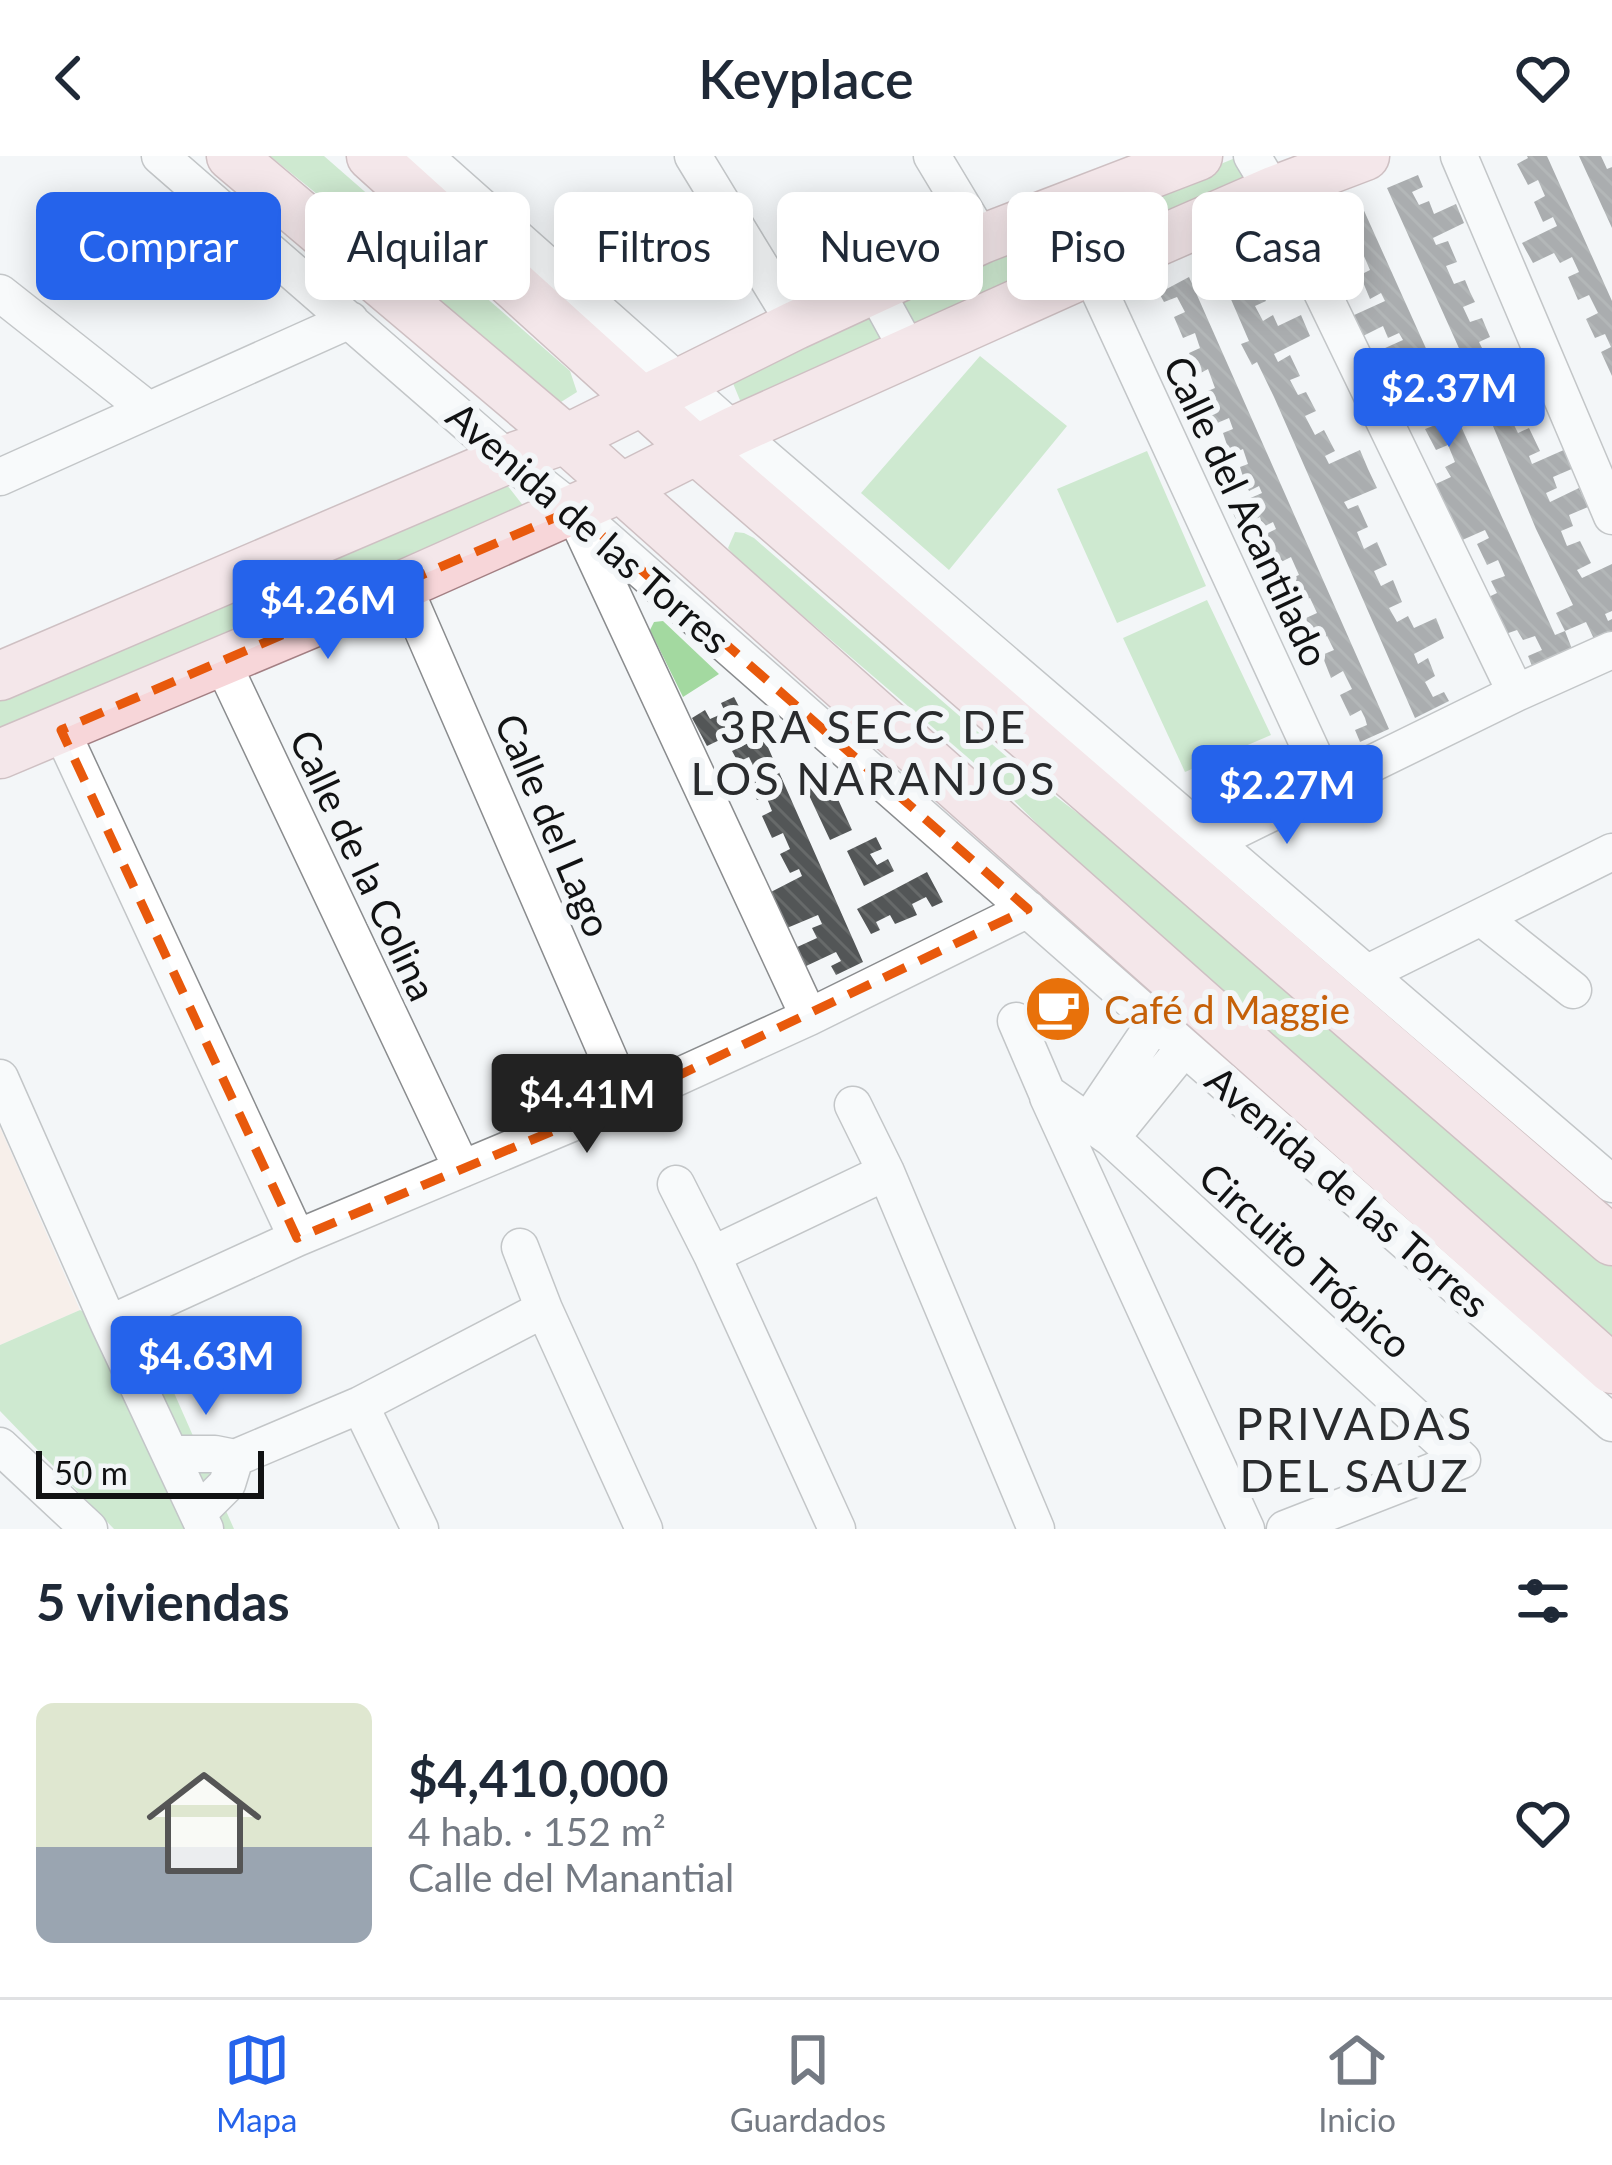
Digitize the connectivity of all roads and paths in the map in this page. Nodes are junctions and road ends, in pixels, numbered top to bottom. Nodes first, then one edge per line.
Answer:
1 (160, 156) edge
2 (231, 156) edge
3 (370, 156) edge
4 (424, 156) edge
5 (693, 156) edge
6 (932, 156) edge
7 (1365, 156) edge
8 (1459, 156) edge
9 (1178, 160) edge
10 (1263, 173) edge
11 (954, 192) edge
12 (1168, 227) edge
13 (983, 239) edge
14 (0, 293) edge
15 (852, 300) edge
16 (880, 300) edge
17 (1025, 300) edge
18 (1103, 300) edge
19 (350, 320) junction
20 (796, 325) junction
21 (909, 352) junction
22 (662, 392) junction
23 (147, 409) junction
24 (566, 439) junction
25 (715, 440) junction
26 (508, 459) junction
27 (0, 477) edge
28 (621, 488) junction
29 (573, 510) junction
30 (1612, 516) edge
31 (404, 585) junction
32 (1612, 650) edge
33 (222, 662) junction
34 (0, 676) edge
35 (1516, 693) junction
36 (61, 730) junction
37 (0, 754) edge
38 (1328, 787) junction
39 (1214, 842) junction
40 (1612, 852) edge
41 (1028, 909) junction
42 (1481, 917) junction
43 (1368, 973) junction
44 (1573, 991) dead end
45 (809, 1016) junction
46 (1016, 1021) dead end
47 (1156, 1021) junction
48 (1184, 1048) junction
49 (0, 1078) edge
50 (1047, 1093) junction
51 (627, 1100) junction
52 (853, 1105) dead end
53 (1100, 1130) junction
54 (462, 1169) junction
55 (886, 1172) junction
56 (676, 1184) dead end
57 (1612, 1184) edge
58 (297, 1238) junction
59 (1612, 1241) edge
60 (520, 1247) dead end
61 (712, 1255) junction
62 (544, 1310) junction
63 (109, 1324) junction
64 (1612, 1369) edge
65 (360, 1405) junction
66 (1612, 1423) edge
67 (0, 1446) edge
68 (170, 1454) junction
69 (235, 1458) junction
70 (201, 1521) edge
71 (89, 1529) edge
72 (420, 1529) edge
73 (644, 1529) edge
74 (837, 1529) edge
75 (1036, 1529) edge
76 (1246, 1529) edge
77 (1285, 1529) edge

1 - 19 street, Avenida de las Torres
2 - 24 main road, Avenida de las Torres
3 - 22 main road
4 - 22 street
5 - 20 street
6 - 11 street
7 - 10 main road
8 - 30 street
9 - 13 main road
10 - 12 main road
10 - 35 street
14 - 23 street
15 - 20 main road
16 - 21 street
17 - 21 main road
18 - 38 street, Calle del Acantilado
19 - 23 street
19 - 26 street, Avenida de las Torres
20 - 22 main road
21 - 25 main road
22 - 24 main road
22 - 25 main road
23 - 27 street
24 - 26 main road
24 - 28 main road, Avenida de las Torres
25 - 28 main road
25 - 39 street
25 - 59 main road
26 - 29 street, Avenida de las Torres
26 - 34 main road
28 - 29 main road
28 - 64 main road, Avenida de las Torres
29 - 31 main road
29 - 41 street, Avenida de las Torres
29 - 45 street
31 - 33 main road
31 - 51 street, Calle del Lago
32 - 35 street
33 - 36 main road
33 - 54 street, Calle de la Colina
35 - 38 street
36 - 37 main road
36 - 58 street
38 - 39 street
39 - 43 street
40 - 42 street
41 - 45 street
41 - 47 street, Avenida de las Torres
42 - 43 street
42 - 44 street
43 - 57 street
45 - 51 street
46 - 50 street
47 - 48 street, Avenida de las Torres
47 - 53 street
48 - 53 street
48 - 66 street, Avenida de las Torres
49 - 63 street
50 - 53 street, Circuito Trópico
50 - 76 street
51 - 54 street
52 - 55 street
53 - 77 street, Circuito Trópico
54 - 58 street
55 - 61 street
55 - 75 street
56 - 61 street
58 - 63 street
60 - 62 street
61 - 74 street
62 - 65 street
62 - 73 street
63 - 68 street
65 - 69 street
65 - 72 street
67 - 71 street
68 - 69 street
68 - 70 street
69 - 70 street

